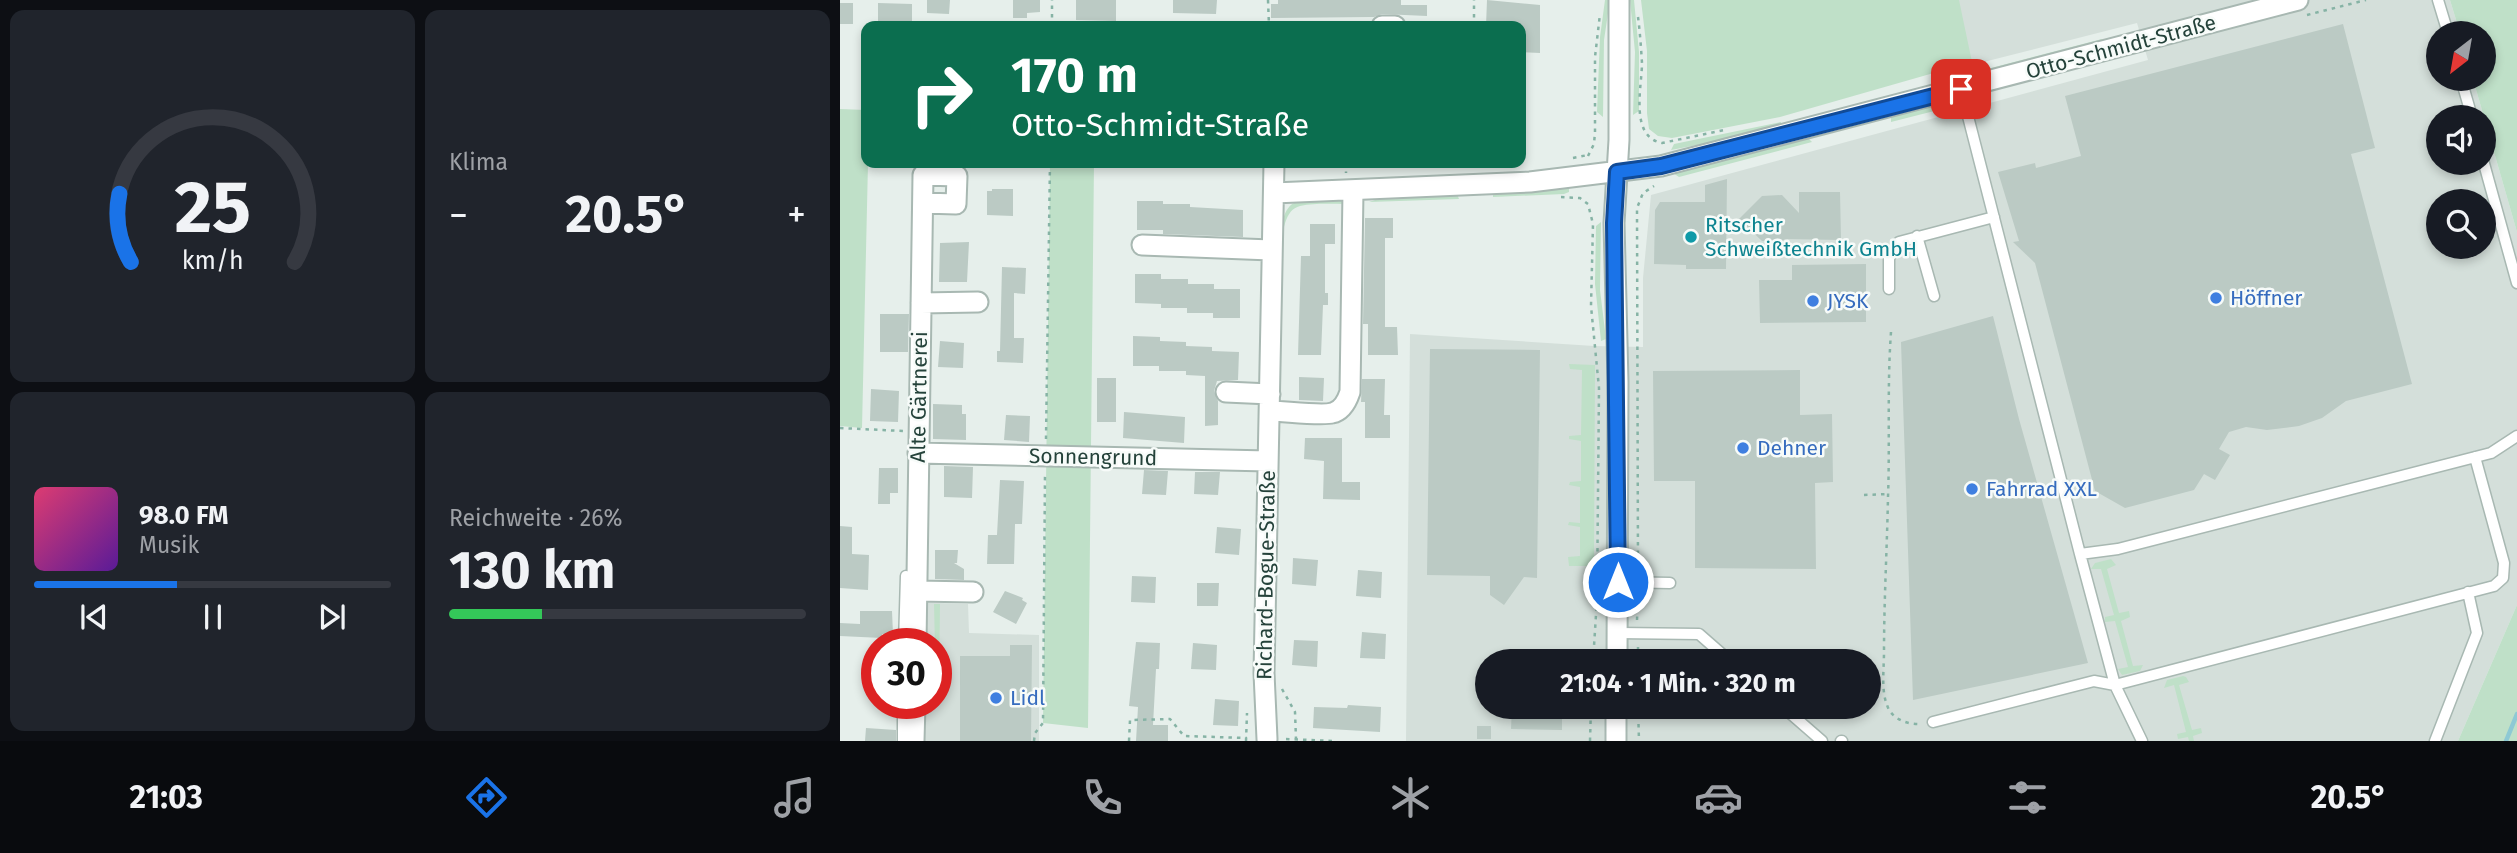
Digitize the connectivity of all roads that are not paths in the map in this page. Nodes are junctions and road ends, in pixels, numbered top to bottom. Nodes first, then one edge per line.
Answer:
1 (1619, 0) edge
2 (2298, 0) edge
3 (2438, 0) edge
4 (2444, 21) edge
5 (1962, 97) junction
6 (1273, 168) edge
7 (1617, 172) junction
8 (2487, 175) edge
9 (1350, 184) junction
10 (1274, 193) junction
11 (923, 202) dead end
12 (1994, 217) junction
13 (1917, 236) junction
14 (1142, 245) dead end
15 (1271, 250) junction
16 (2517, 282) edge
17 (1889, 289) dead end
18 (1934, 296) dead end
19 (978, 302) dead end
20 (920, 303) junction
21 (1226, 393) dead end
22 (1270, 402) junction
23 (2517, 436) edge
24 (918, 453) junction
25 (2475, 457) junction
26 (1268, 461) junction
27 (2080, 554) junction
28 (1618, 582) junction
29 (1671, 583) dead end
30 (911, 584) junction
31 (973, 592) dead end
32 (2468, 592) junction
33 (906, 628) edge
34 (915, 628) edge
35 (1627, 633) junction
36 (1621, 649) edge
37 (1716, 649) edge
38 (2115, 685) junction
39 (903, 719) edge
40 (915, 719) edge
41 (1616, 719) edge
42 (1797, 719) edge
43 (1933, 722) road end
44 (1267, 739) road end
45 (903, 741) edge
46 (915, 741) edge
47 (1616, 741) edge
48 (1822, 741) edge
49 (2142, 741) edge
50 (2435, 741) edge

1 - 7 street
2 - 5 street, Otto-Schmidt-Straße
3 - 4 lane
5 - 7 street, Otto-Schmidt-Straße
5 - 12 lane
6 - 10 street, Richard-Bogue-Straße
7 - 9 street
7 - 28 street
8 - 16 lane
9 - 10 street
9 - 22 street
10 - 15 street, Richard-Bogue-Straße
11 - 20 street, Alte Gärtnerei
12 - 13 lane
12 - 27 lane
13 - 17 lane
13 - 18 lane
14 - 15 street
15 - 22 street, Richard-Bogue-Straße
19 - 20 street
20 - 24 street, Alte Gärtnerei
21 - 22 street
22 - 26 street, Richard-Bogue-Straße
23 - 25 lane
24 - 26 street, Sonnengrund
24 - 30 street, Alte Gärtnerei
25 - 27 lane
25 - 32 lane
26 - 44 street, Richard-Bogue-Straße
27 - 38 lane
28 - 29 lane
28 - 35 street
30 - 31 street
30 - 33 lane
30 - 34 street, Alte Gärtnerei
32 - 38 lane
32 - 50 lane
35 - 36 street
35 - 37 lane
38 - 43 lane
38 - 49 lane
39 - 45 lane
40 - 46 street
41 - 47 street
42 - 48 lane

